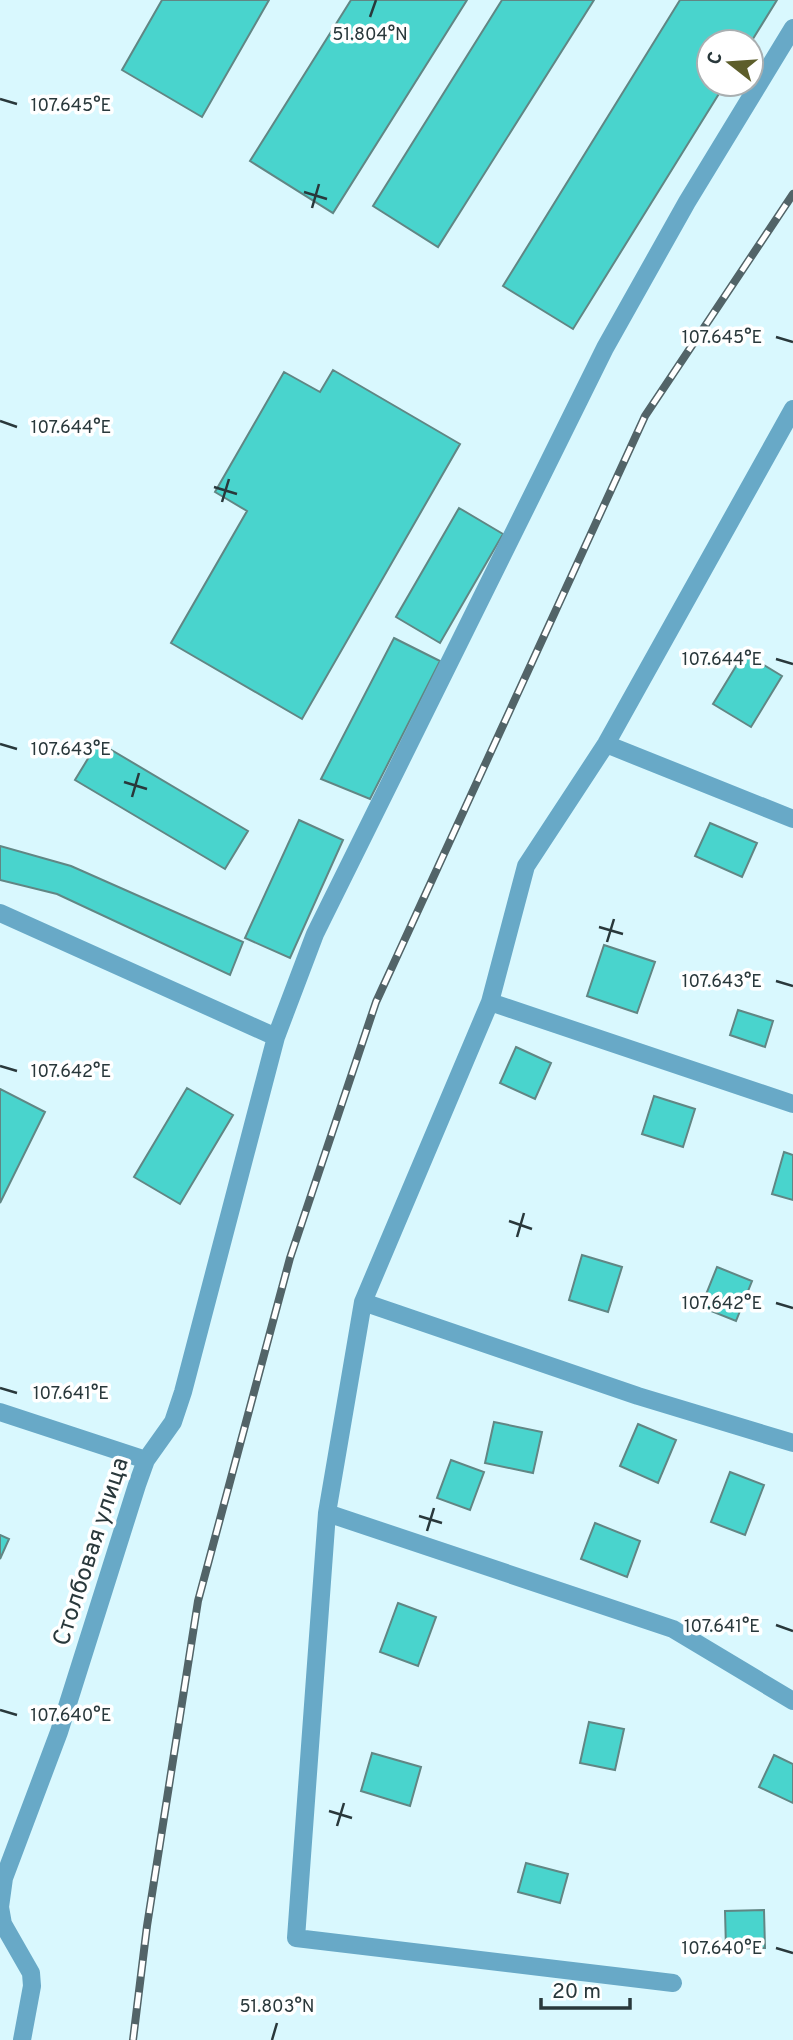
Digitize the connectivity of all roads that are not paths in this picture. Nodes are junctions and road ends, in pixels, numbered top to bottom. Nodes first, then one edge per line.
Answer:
1 (793, 28) edge
2 (793, 409) edge
3 (606, 744) junction
4 (793, 819) edge
5 (0, 913) edge
6 (490, 1002) junction
7 (276, 1037) junction
8 (793, 1104) edge
9 (363, 1303) junction
10 (0, 1412) edge
11 (793, 1443) edge
12 (146, 1460) junction
13 (327, 1513) junction
14 (793, 1701) edge
15 (673, 1983) dead end
16 (22, 2040) edge

1 - 7 street, Столбовая улица
2 - 3 street
3 - 4 street
3 - 6 street
5 - 7 street
6 - 8 street
6 - 9 street
7 - 12 street, Столбовая улица
9 - 11 street
9 - 13 street
10 - 12 street
12 - 16 street, Столбовая улица
13 - 14 street
13 - 15 street

